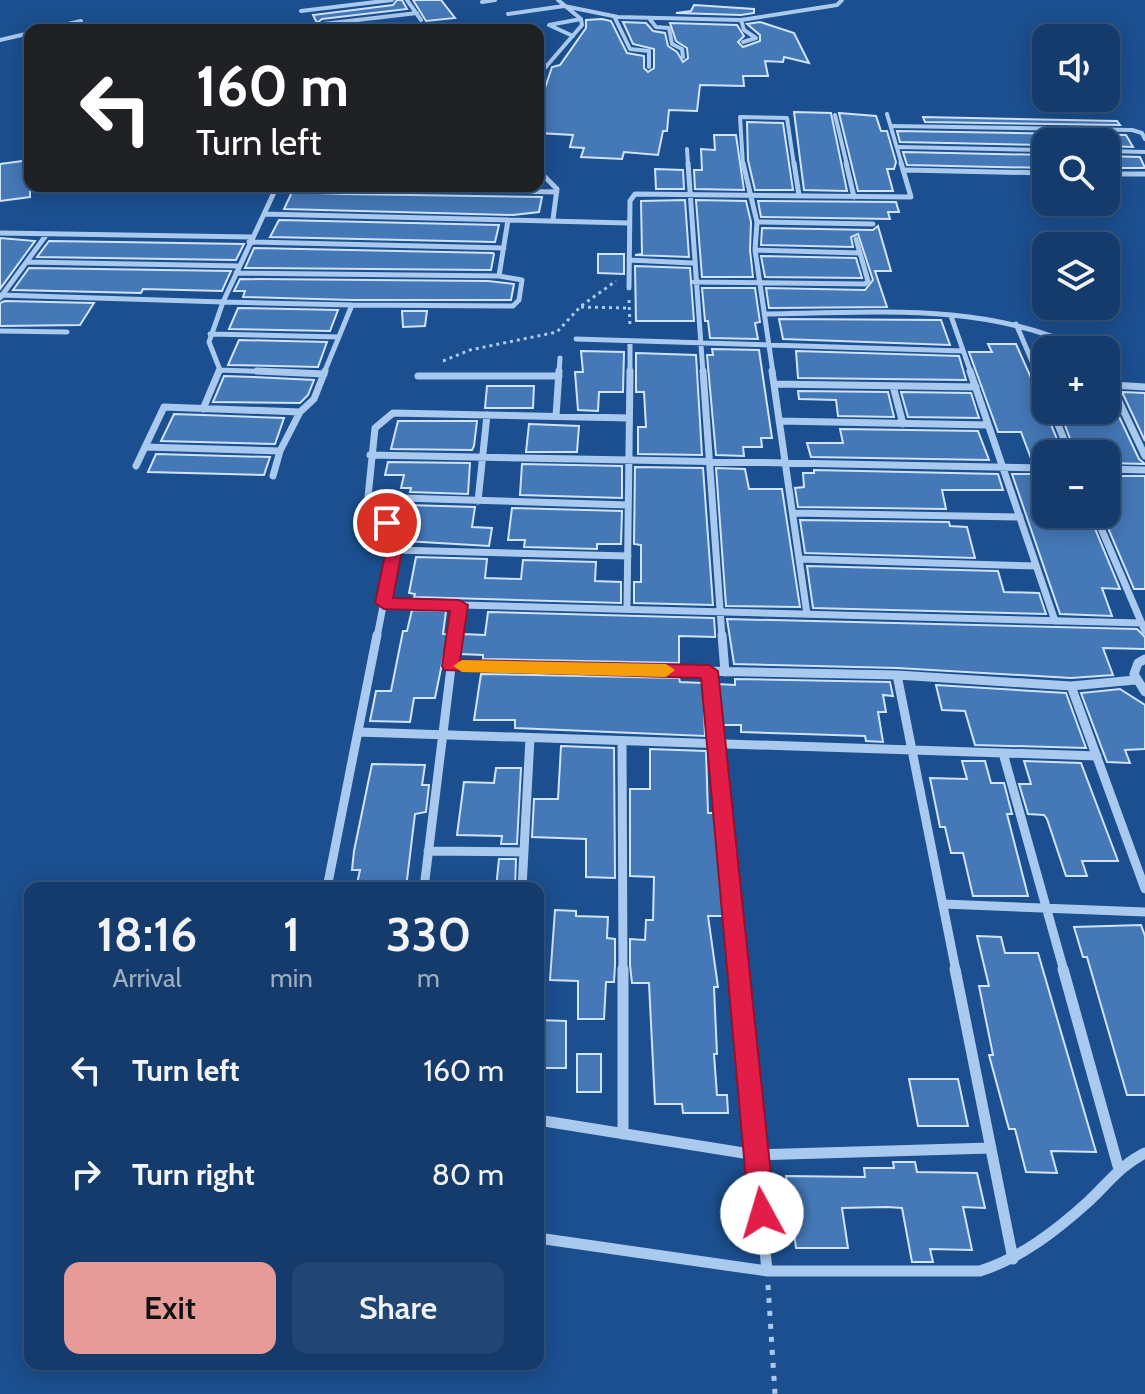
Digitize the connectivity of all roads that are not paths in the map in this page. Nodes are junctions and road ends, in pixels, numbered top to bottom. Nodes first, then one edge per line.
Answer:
1 (392, 0) edge
2 (407, 0) edge
3 (495, 0) edge
4 (558, 0) edge
5 (842, 0) edge
6 (482, 2) edge
7 (564, 6) junction
8 (301, 11) dead end
9 (417, 13) junction
10 (508, 14) dead end
11 (614, 16) junction
12 (649, 18) junction
13 (581, 19) junction
14 (421, 20) dead end
15 (741, 20) junction
16 (81, 21) dead end
17 (68, 24) edge
18 (323, 24) dead end
19 (24, 34) edge
20 (573, 36) junction
21 (0, 40) edge
22 (743, 42) dead end
23 (683, 57) dead end
24 (649, 67) dead end
25 (544, 69) edge
26 (887, 114) dead end
27 (835, 115) dead end
28 (892, 126) junction
29 (1144, 136) edge
30 (899, 147) junction
31 (687, 149) dead end
32 (1032, 150) edge
33 (1120, 151) edge
34 (1145, 152) edge
35 (906, 170) junction
36 (1032, 173) edge
37 (1120, 174) edge
38 (1145, 174) edge
39 (544, 177) edge
40 (274, 192) edge
41 (544, 192) edge
42 (557, 192) junction
43 (690, 194) junction
44 (799, 195) junction
45 (751, 196) junction
46 (854, 197) junction
47 (264, 214) junction
48 (553, 219) junction
49 (508, 220) junction
50 (757, 222) junction
51 (628, 223) junction
52 (873, 224) dead end
53 (0, 233) edge
54 (47, 234) junction
55 (856, 239) dead end
56 (250, 240) junction
57 (504, 248) junction
58 (755, 250) junction
59 (860, 253) junction
60 (629, 260) junction
61 (27, 262) junction
62 (692, 263) junction
63 (238, 269) junction
64 (499, 276) junction
65 (694, 282) junction
66 (759, 283) junction
67 (629, 288) road end
68 (1, 296) edge
69 (223, 302) junction
70 (352, 305) junction
71 (764, 314) junction
72 (951, 316) junction
73 (1016, 324) junction
74 (0, 331) edge
75 (67, 332) dead end
76 (210, 334) junction
77 (1055, 336) edge
78 (339, 337) junction
79 (576, 339) dead end
80 (630, 341) junction
81 (699, 345) junction
82 (769, 347) junction
83 (963, 351) junction
84 (560, 358) dead end
85 (1032, 362) edge
86 (220, 370) junction
87 (324, 374) junction
88 (418, 376) road end
89 (559, 376) junction
90 (774, 384) junction
91 (1120, 385) edge
92 (893, 386) junction
93 (976, 387) junction
94 (1145, 387) edge
95 (1120, 403) edge
96 (203, 409) junction
97 (300, 412) junction
98 (487, 415) junction
99 (556, 416) junction
100 (629, 418) junction
101 (779, 421) junction
102 (903, 424) junction
103 (988, 425) junction
104 (1133, 431) junction
105 (1145, 432) edge
106 (145, 447) junction
107 (280, 451) junction
108 (370, 455) junction
109 (1145, 456) edge
110 (483, 457) junction
111 (629, 460) junction
112 (709, 462) junction
113 (785, 463) junction
114 (136, 466) dead end
115 (1003, 467) junction
116 (1032, 468) edge
117 (1120, 469) edge
118 (1145, 470) edge
119 (273, 476) dead end
120 (368, 497) junction
121 (478, 501) junction
122 (628, 505) junction
123 (793, 513) junction
124 (1020, 517) junction
125 (1101, 528) edge
126 (394, 550) junction
127 (628, 556) junction
128 (799, 559) junction
129 (1036, 566) junction
130 (384, 603) junction
131 (459, 605) junction
132 (627, 609) junction
133 (721, 612) junction
134 (807, 614) junction
135 (1055, 621) junction
136 (1143, 627) edge
137 (1145, 659) edge
138 (451, 666) junction
139 (709, 671) junction
140 (725, 672) junction
141 (897, 675) junction
142 (1135, 680) junction
143 (1071, 686) junction
144 (1145, 692) edge
145 (358, 732) junction
146 (441, 735) junction
147 (530, 738) junction
148 (622, 741) junction
149 (716, 744) junction
150 (912, 750) junction
151 (1003, 753) junction
152 (1097, 756) junction
153 (428, 851) junction
154 (524, 852) junction
155 (328, 882) edge
156 (425, 882) edge
157 (522, 882) edge
158 (1145, 889) edge
159 (943, 904) junction
160 (1047, 908) junction
161 (1145, 912) edge
162 (544, 1121) edge
163 (623, 1134) junction
164 (991, 1148) junction
165 (1145, 1153) edge
166 (756, 1155) junction
167 (1118, 1166) junction
168 (544, 1239) edge
169 (1013, 1259) junction
170 (767, 1271) junction

1 - 8 street
2 - 9 street
3 - 6 street
4 - 7 street
5 - 15 street
7 - 10 street
7 - 11 street
7 - 13 street
9 - 14 street
9 - 18 street
11 - 12 street
11 - 24 street
12 - 15 street
12 - 23 street
13 - 20 street
13 - 20 street
15 - 22 street
16 - 17 street
19 - 21 street
20 - 25 street
26 - 28 street
27 - 46 street
28 - 29 street
28 - 30 street
30 - 32 street
30 - 35 street
31 - 43 street
33 - 34 street
35 - 36 street
35 - 46 street
37 - 38 street
39 - 42 street
40 - 47 street
41 - 42 street
42 - 48 street
43 - 45 street
43 - 51 street
43 - 62 street
44 - 45 street
44 - 45 street
44 - 46 street
45 - 50 street
47 - 49 street
47 - 56 street
48 - 49 street
48 - 51 street
49 - 57 street
50 - 52 street
50 - 58 street
51 - 60 street
53 - 54 street
54 - 56 street
54 - 61 street
55 - 59 street
56 - 57 street
56 - 63 street
57 - 64 street
58 - 59 street
58 - 66 street
59 - 66 street
60 - 62 street
60 - 67 street
61 - 63 street
61 - 68 street
62 - 65 street
63 - 64 street
63 - 69 street
64 - 70 street
65 - 66 street
65 - 81 street
66 - 71 street
68 - 69 street
69 - 70 street
69 - 76 street
70 - 78 street
71 - 72 street
71 - 82 street
72 - 73 street
72 - 83 street
73 - 77 street
73 - 85 street
74 - 75 street
76 - 78 street
76 - 86 street
78 - 87 street
79 - 80 street
80 - 81 street
80 - 100 street
81 - 82 street
81 - 112 street
82 - 83 street
82 - 90 street
83 - 93 street
84 - 89 street
86 - 87 street
86 - 96 street
87 - 97 street
88 - 89 street
89 - 99 street
90 - 92 street
90 - 101 street
91 - 94 street
92 - 93 street
92 - 102 street
93 - 103 street
95 - 104 street
96 - 97 street
96 - 106 street
97 - 107 street
98 - 99 street
98 - 108 street
98 - 110 street
99 - 100 street
100 - 111 street
101 - 102 street
101 - 113 street
102 - 103 street
103 - 115 street
104 - 105 street
104 - 109 street
106 - 107 street
106 - 114 street
107 - 119 street
108 - 110 street
108 - 120 street
110 - 111 street
110 - 121 street
111 - 112 street
111 - 122 street
112 - 113 street
112 - 133 street
113 - 115 street
113 - 123 street
115 - 116 street
115 - 124 street
117 - 118 street
120 - 121 street
120 - 126 street
121 - 122 street
122 - 127 street
123 - 124 street
123 - 128 street
124 - 129 street
125 - 136 street
126 - 127 street
126 - 130 street
127 - 132 street
128 - 129 street
128 - 134 street
129 - 135 street
130 - 131 street
130 - 145 street
131 - 132 street
131 - 138 street
132 - 133 street
133 - 134 street
133 - 140 street
134 - 135 street
135 - 136 street
137 - 142 street
138 - 139 street
138 - 146 street
139 - 140 street
139 - 149 street
140 - 141 street
141 - 143 street
141 - 150 street
142 - 143 street
142 - 144 street
143 - 152 street
145 - 146 street
145 - 155 street
146 - 147 street
146 - 153 street
147 - 148 street
147 - 154 street
148 - 149 street
148 - 163 street
149 - 150 street
149 - 166 street
150 - 151 street
150 - 159 street
151 - 152 street
151 - 160 street
152 - 158 street
153 - 154 street
153 - 156 street
154 - 157 street
159 - 160 street
159 - 164 street
160 - 161 street
160 - 167 street
162 - 163 street
163 - 166 street
164 - 166 street
164 - 169 street
165 - 167 street
166 - 170 street
167 - 169 street
168 - 170 street
169 - 170 street

